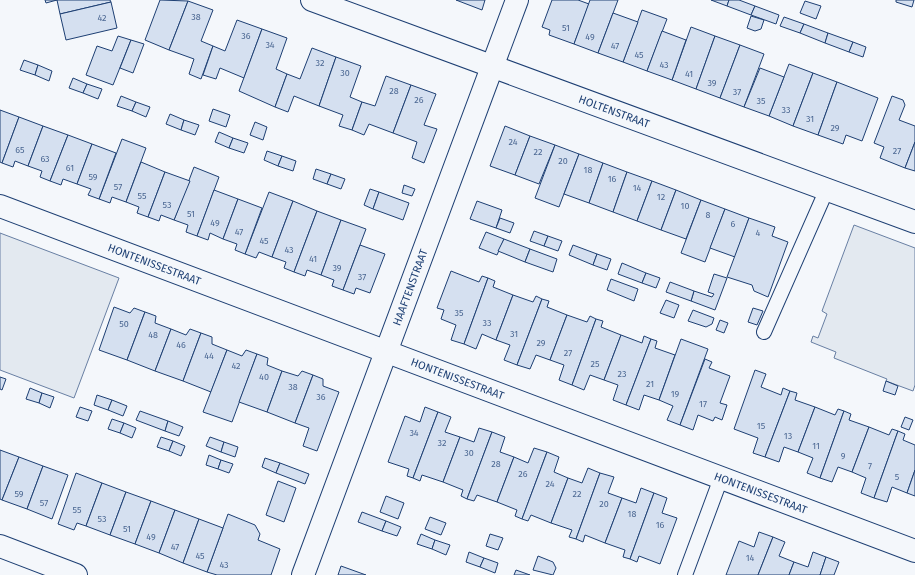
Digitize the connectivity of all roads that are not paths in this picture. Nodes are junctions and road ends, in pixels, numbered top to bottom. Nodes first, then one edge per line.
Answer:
1 (312, 0) edge
2 (517, 0) edge
3 (492, 66) junction
4 (827, 189) junction
5 (0, 206) edge
6 (915, 222) edge
7 (764, 332) dead end
8 (386, 352) junction
9 (721, 478) junction
10 (0, 546) edge
11 (915, 551) edge
12 (76, 575) edge
13 (303, 575) edge
14 (685, 575) edge

1 - 3 street, HOLTENSTRAAT
2 - 3 street, HAAFTENSTRAAT
3 - 4 street, HOLTENSTRAAT
3 - 8 street, HAAFTENSTRAAT
4 - 6 street, HOLTENSTRAAT
4 - 7 lane
5 - 8 street, HONTENISSESTRAAT
8 - 9 street, HONTENISSESTRAAT
8 - 13 street, HAAFTENSTRAAT
9 - 11 street, HONTENISSESTRAAT
9 - 14 lane
10 - 12 street

